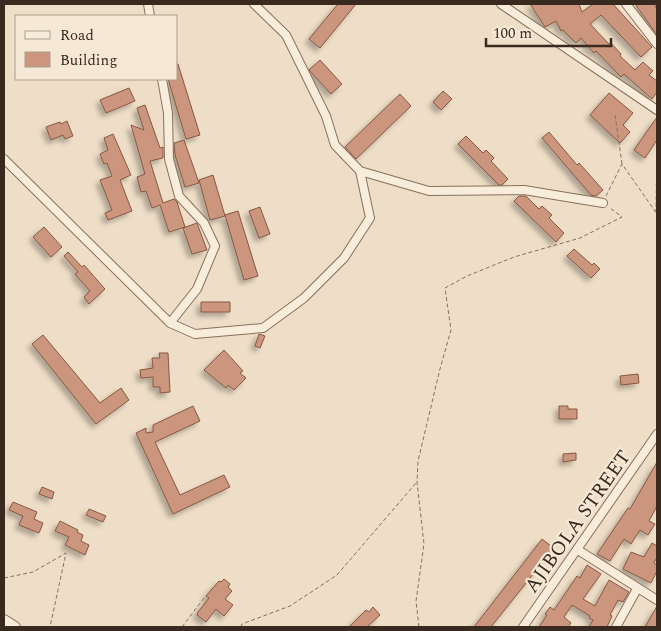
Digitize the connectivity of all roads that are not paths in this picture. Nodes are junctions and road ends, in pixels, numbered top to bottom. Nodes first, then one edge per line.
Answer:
1 (254, 4) edge
2 (501, 4) edge
3 (626, 4) edge
4 (657, 44) edge
5 (162, 80) edge
6 (657, 110) edge
7 (4, 159) edge
8 (360, 171) junction
9 (603, 203) road end
10 (170, 323) junction
11 (657, 434) edge
12 (578, 550) junction
13 (637, 589) junction
14 (657, 600) edge
15 (4, 620) edge
16 (15, 627) edge
17 (523, 627) edge
18 (616, 627) edge

1 - 8 street
2 - 6 street
3 - 4 street
5 - 10 street
7 - 10 street
8 - 9 street
8 - 10 street
11 - 12 street, AJIBOLA STREET
12 - 13 street
12 - 17 street, AJIBOLA STREET
13 - 14 street
13 - 18 street
15 - 16 street

